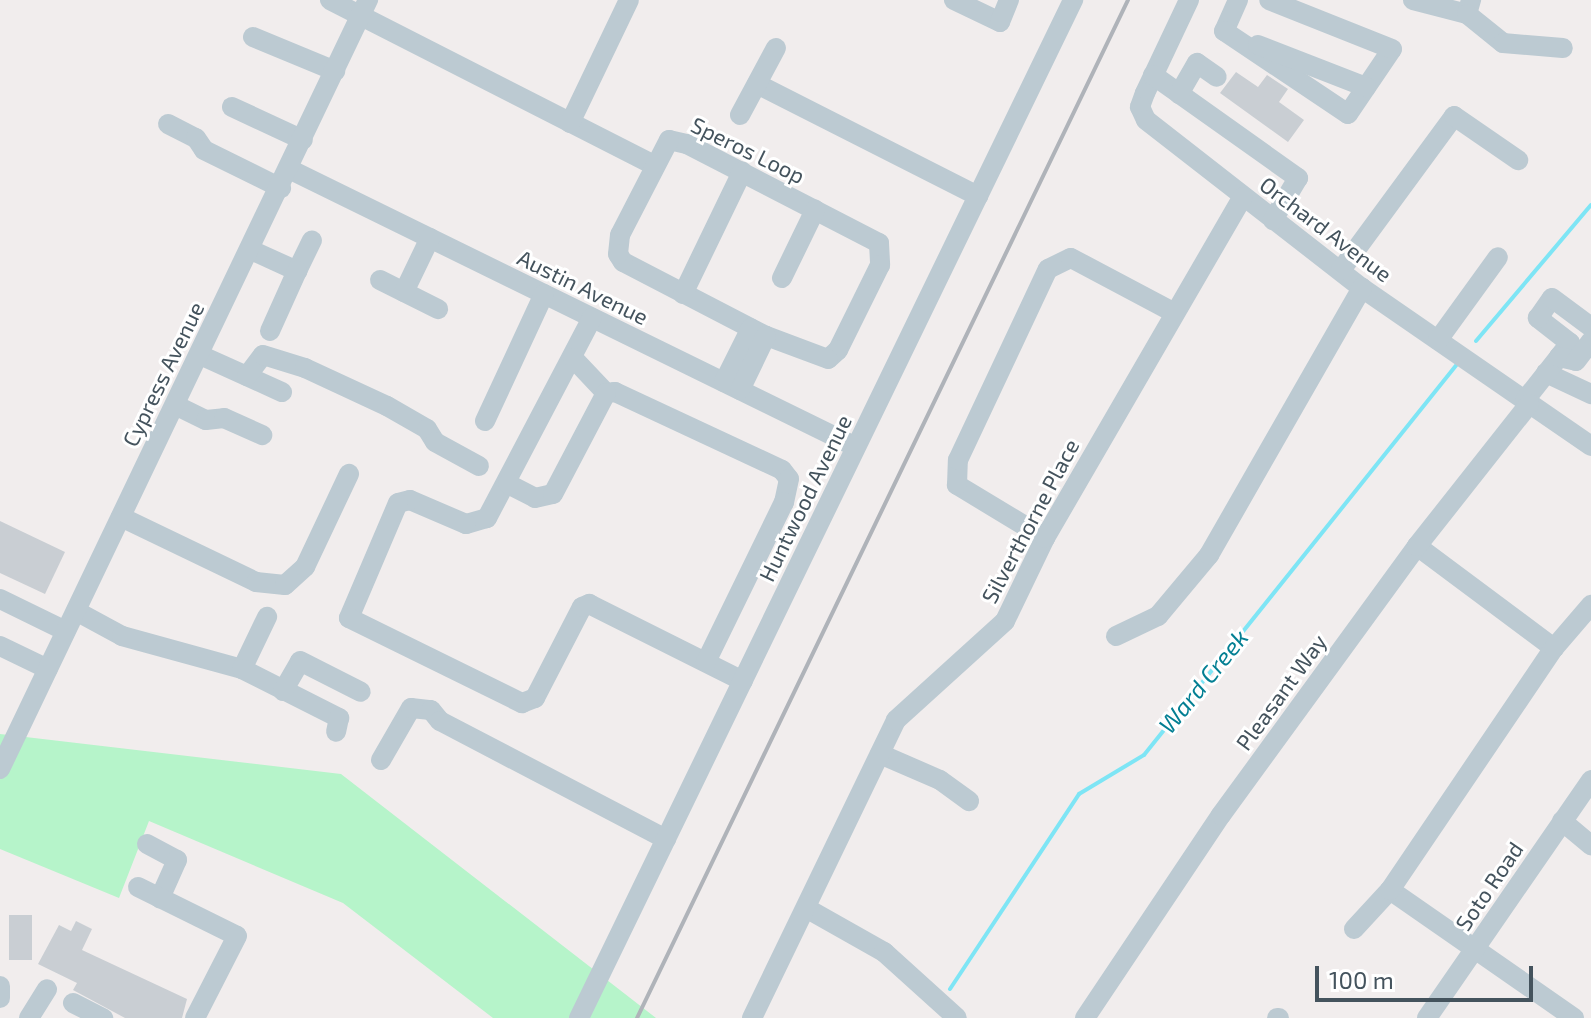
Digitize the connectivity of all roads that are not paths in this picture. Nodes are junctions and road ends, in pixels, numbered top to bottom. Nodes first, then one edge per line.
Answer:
1 (330, 0) edge
2 (629, 0) edge
3 (954, 0) edge
4 (1009, 0) edge
5 (1073, 0) edge
6 (1189, 0) edge
7 (1238, 0) edge
8 (1269, 0) edge
9 (1413, 0) edge
10 (1469, 7) edge
11 (364, 8) edge
12 (1224, 31) junction
13 (253, 37) dead end
14 (776, 48) dead end
15 (1563, 48) dead end
16 (335, 71) junction
17 (1153, 75) junction
18 (1217, 77) dead end
19 (757, 84) junction
20 (1366, 87) junction
21 (1179, 94) junction
22 (232, 107) dead end
23 (740, 115) dead end
24 (570, 123) junction
25 (168, 124) dead end
26 (303, 140) junction
27 (1518, 160) dead end
28 (654, 165) junction
29 (289, 169) junction
30 (742, 172) junction
31 (281, 188) junction
32 (978, 196) junction
33 (1243, 197) junction
34 (815, 210) junction
35 (1273, 220) junction
36 (430, 238) junction
37 (312, 240) dead end
38 (251, 250) junction
39 (1498, 257) dead end
40 (1341, 270) junction
41 (297, 271) junction
42 (782, 278) dead end
43 (380, 280) dead end
44 (1362, 288) junction
45 (404, 292) junction
46 (544, 294) junction
47 (683, 294) junction
48 (438, 309) dead end
49 (1173, 312) junction
50 (592, 318) junction
51 (1591, 327) edge
52 (270, 331) dead end
53 (759, 332) junction
54 (1438, 340) junction
55 (1591, 341) edge
56 (200, 355) junction
57 (573, 358) junction
58 (1553, 365) junction
59 (247, 376) junction
60 (732, 386) junction
61 (282, 392) dead end
62 (606, 393) junction
63 (1591, 394) edge
64 (1527, 402) junction
65 (175, 405) junction
66 (485, 421) dead end
67 (262, 435) dead end
68 (1591, 446) edge
69 (856, 447) junction
70 (479, 466) dead end
71 (349, 474) dead end
72 (508, 484) junction
73 (121, 517) junction
74 (1045, 538) junction
75 (1417, 546) junction
76 (0, 599) edge
77 (1591, 605) edge
78 (76, 611) junction
79 (267, 617) dead end
80 (66, 631) junction
81 (1116, 636) dead end
82 (0, 646) edge
83 (1554, 648) junction
84 (706, 662) junction
85 (48, 669) junction
86 (242, 669) junction
87 (743, 681) junction
88 (283, 691) junction
89 (361, 692) dead end
90 (336, 732) dead end
91 (6, 738) edge
92 (880, 754) junction
93 (381, 760) dead end
94 (0, 769) edge
95 (1591, 780) edge
96 (969, 801) dead end
97 (1562, 821) junction
98 (666, 839) junction
99 (147, 844) dead end
100 (1591, 845) edge
101 (138, 887) dead end
102 (1390, 890) junction
103 (160, 898) junction
104 (806, 908) junction
105 (1354, 929) dead end
106 (1476, 949) junction
107 (0, 986) edge
108 (47, 989) dead end
109 (0, 998) edge
110 (73, 1003) dead end
111 (29, 1018) edge
112 (103, 1018) edge
113 (195, 1018) edge
114 (579, 1018) edge
115 (752, 1018) edge
116 (957, 1018) edge
117 (1085, 1018) edge
118 (1427, 1018) edge
119 (1574, 1018) edge

1 - 11 street
2 - 24 street
3 - 4 street
5 - 32 street, Huntwood Avenue
6 - 17 street, Orchard Avenue
7 - 12 street
8 - 20 street
9 - 10 street
10 - 15 street
11 - 16 street, Cypress Avenue
11 - 24 street
12 - 20 street
12 - 20 street
13 - 16 street
14 - 19 street
16 - 26 street, Cypress Avenue
17 - 21 street
17 - 33 street, Orchard Avenue
18 - 21 street
19 - 23 street
19 - 32 street
21 - 35 street
22 - 26 street
24 - 28 street
25 - 31 street
26 - 29 street, Cypress Avenue
27 - 40 street
28 - 30 street, Speros Loop
28 - 47 street, Speros Loop
29 - 31 street, Cypress Avenue
29 - 36 street, Austin Avenue
30 - 34 street, Speros Loop
30 - 47 street
31 - 38 street, Cypress Avenue
32 - 69 street, Huntwood Avenue
33 - 35 street, Orchard Avenue
33 - 49 street, Silverthorne Place
34 - 42 street
34 - 53 street, Speros Loop
35 - 40 street, Orchard Avenue
36 - 45 street
36 - 46 street, Austin Avenue
37 - 41 street
38 - 41 street
38 - 56 street, Cypress Avenue
39 - 54 street
40 - 44 street, Orchard Avenue
41 - 52 street
43 - 45 street
44 - 54 street, Orchard Avenue
44 - 81 street
45 - 48 street
46 - 50 street, Austin Avenue
46 - 66 street
47 - 53 street, Speros Loop
49 - 74 street, Silverthorne Place
49 - 74 street
50 - 57 street
50 - 60 street, Austin Avenue
51 - 58 street
53 - 60 street
54 - 64 street, Orchard Avenue
55 - 58 street
56 - 59 street
56 - 65 street, Cypress Avenue
57 - 62 street
57 - 72 street
58 - 63 street
58 - 64 street, Pleasant Way
59 - 61 street
59 - 70 street
60 - 69 street, Austin Avenue
62 - 72 street
62 - 84 street
64 - 68 street, Orchard Avenue
64 - 75 street, Pleasant Way
65 - 67 street
65 - 73 street, Cypress Avenue
69 - 87 street, Huntwood Avenue
71 - 73 street
72 - 84 street
73 - 78 street, Cypress Avenue
74 - 92 street, Silverthorne Place
75 - 83 street
75 - 117 street, Pleasant Way
76 - 80 street
77 - 83 street
78 - 80 street, Cypress Avenue
78 - 86 street
79 - 86 street
80 - 85 street, Cypress Avenue
82 - 85 street
83 - 102 street
84 - 87 street
85 - 91 street, Cypress Avenue
86 - 88 street
87 - 98 street, Huntwood Avenue
88 - 89 street
88 - 90 street
91 - 94 street, Cypress Avenue
92 - 96 street
92 - 104 street, Silverthorne Place
93 - 98 street
95 - 97 street, Soto Road
97 - 100 street
97 - 106 street, Soto Road
98 - 114 street, Huntwood Avenue
99 - 103 street
101 - 103 street
102 - 105 street
102 - 106 street
103 - 113 street
104 - 115 street, Silverthorne Place
104 - 116 street
106 - 118 street, Soto Road
106 - 119 street
107 - 109 street
108 - 111 street
110 - 112 street

